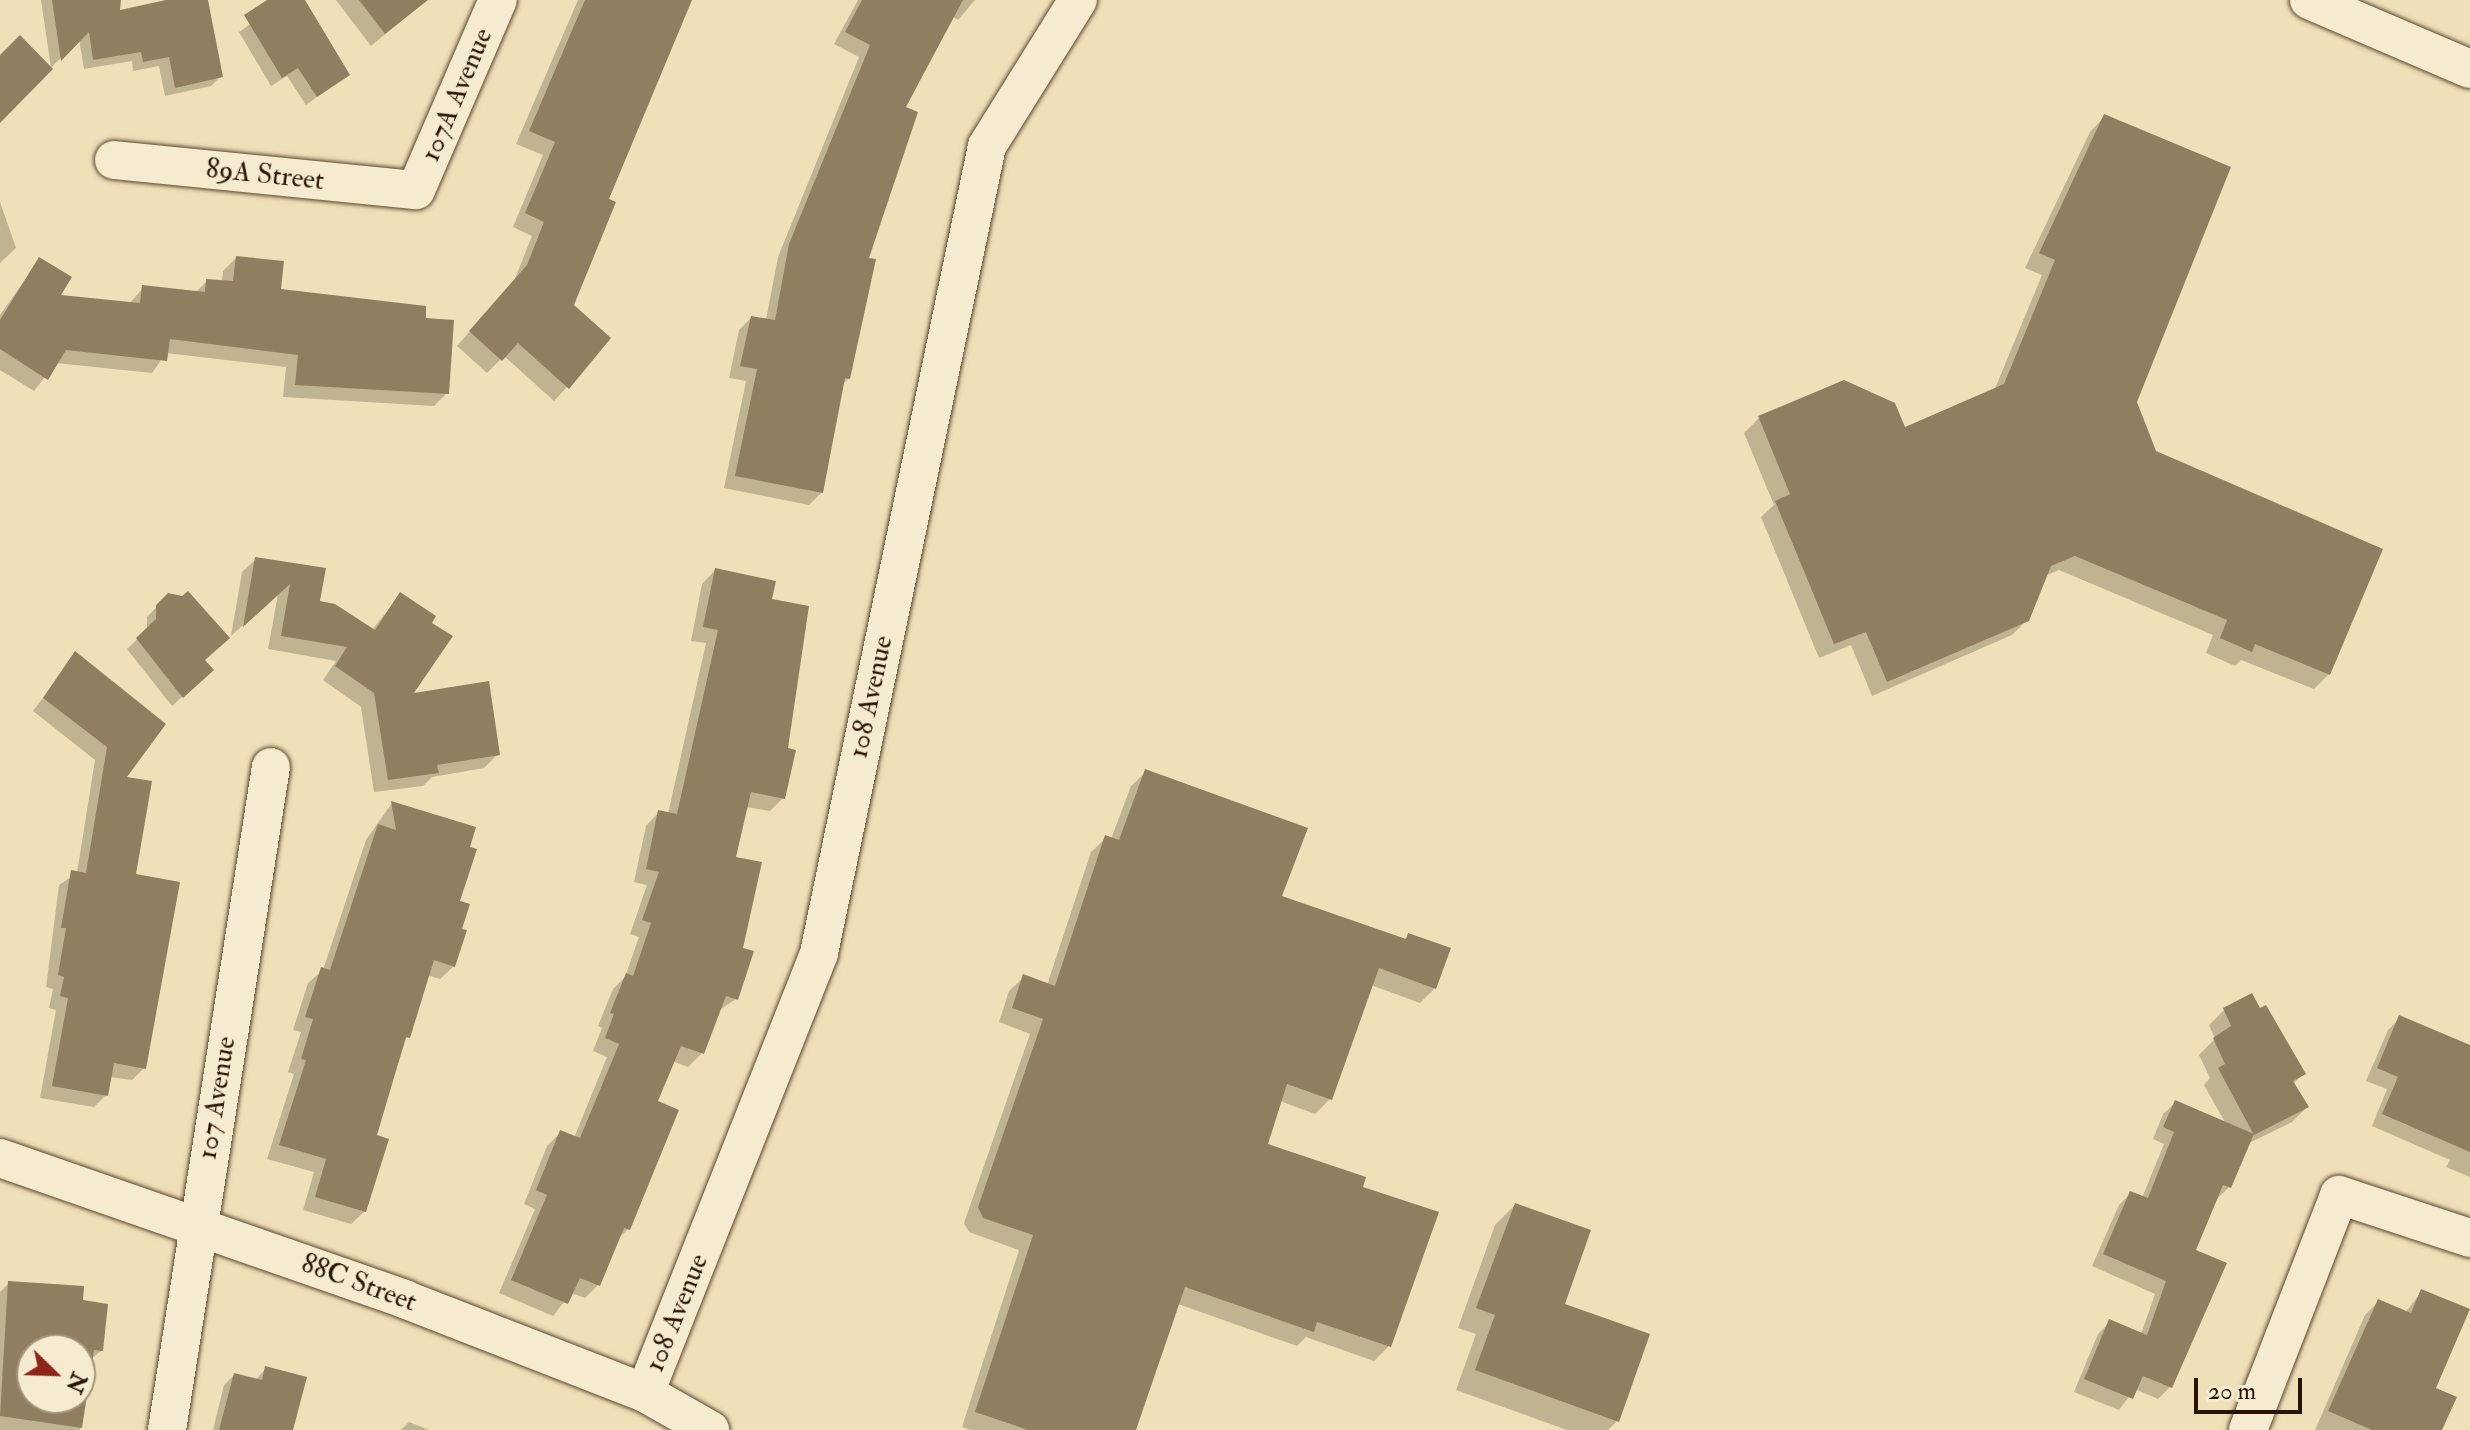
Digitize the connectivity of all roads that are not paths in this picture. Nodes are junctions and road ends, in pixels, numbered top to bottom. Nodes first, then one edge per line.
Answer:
1 (498, 0) edge
2 (1078, 0) edge
3 (2309, 0) edge
4 (2470, 69) edge
5 (114, 160) dead end
6 (416, 190) joint
7 (271, 767) dead end
8 (0, 1158) edge
9 (197, 1224) junction
10 (2470, 1238) edge
11 (645, 1393) junction
12 (167, 1430) edge
13 (710, 1430) edge
14 (2248, 1430) edge

1 - 6 street, 107A Avenue
2 - 11 street, 108 Avenue
3 - 4 street
5 - 6 street, 89A Street
7 - 9 street, 107 Avenue
8 - 9 street, 88C Street
9 - 11 street, 88C Street
9 - 12 street, 107 Avenue
10 - 14 street
11 - 13 street, 88C Street

